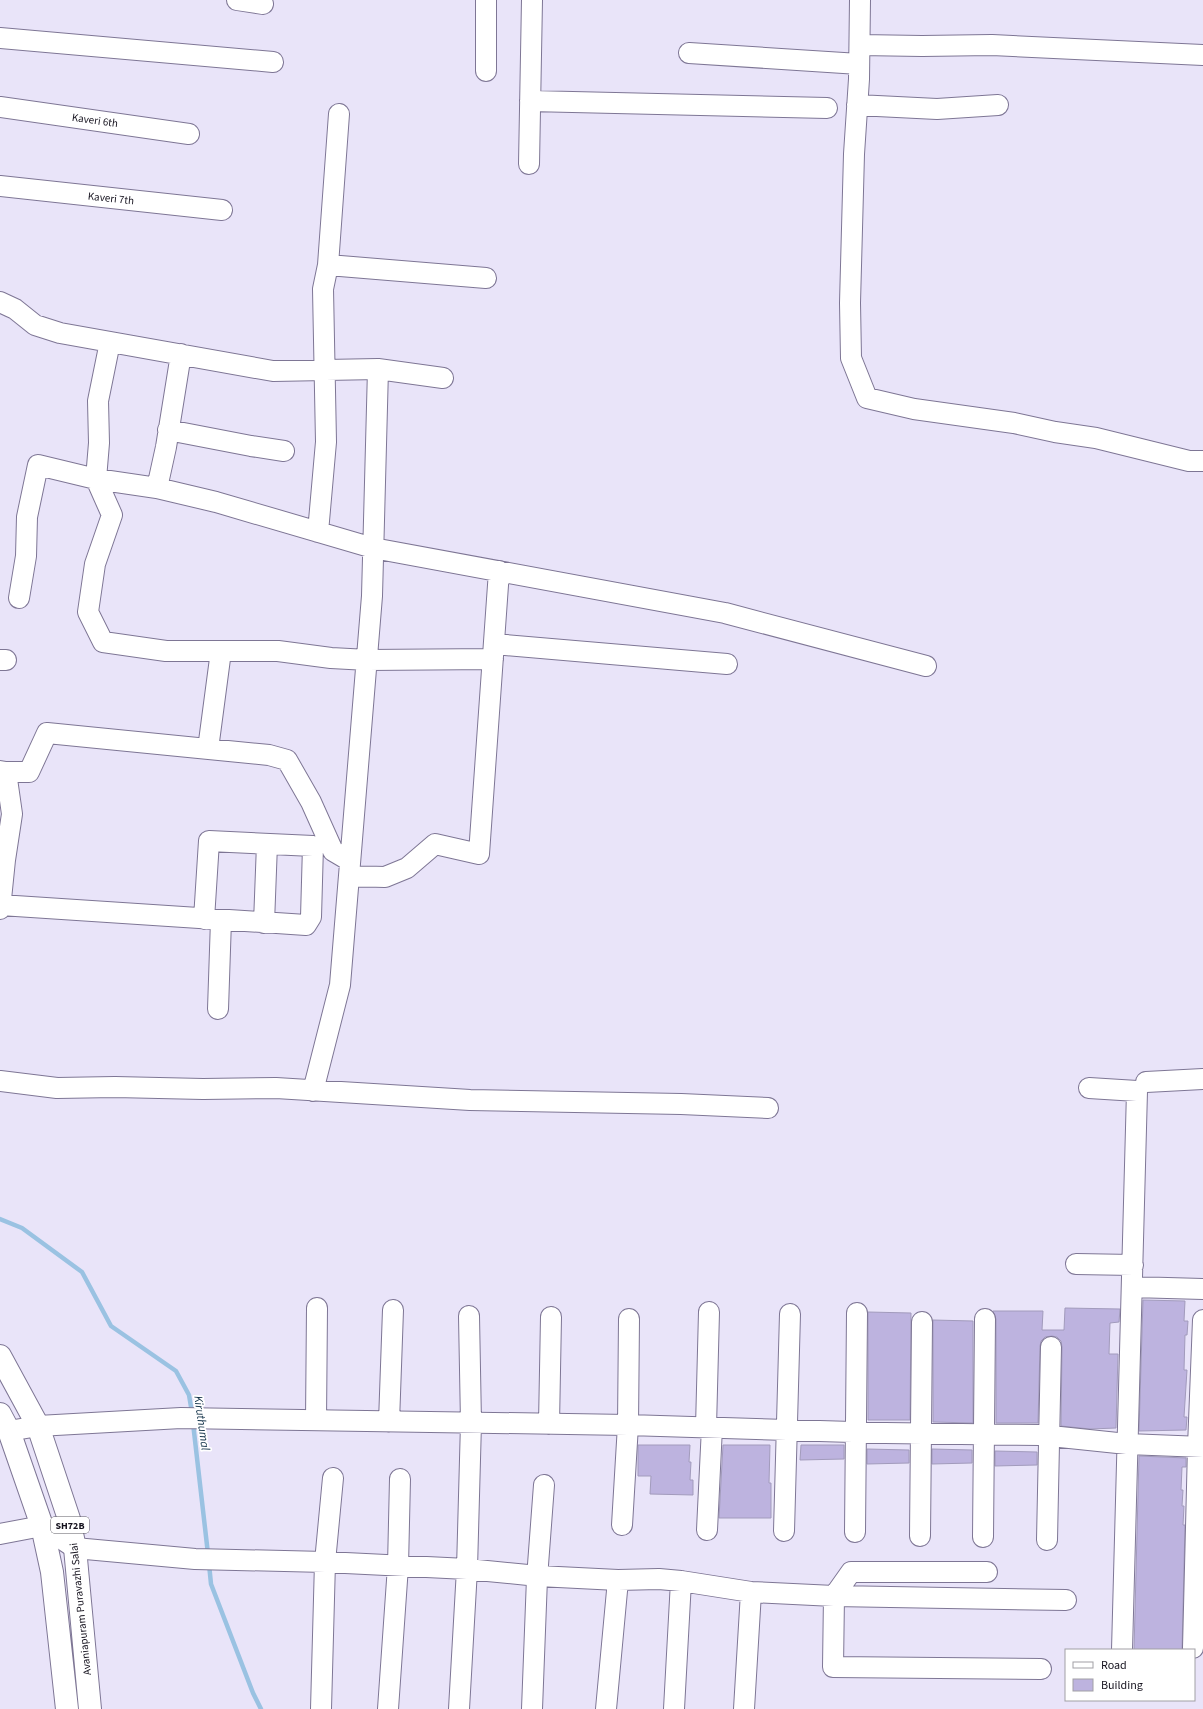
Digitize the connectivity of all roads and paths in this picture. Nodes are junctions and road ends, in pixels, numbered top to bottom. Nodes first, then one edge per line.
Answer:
1 (238, 0) edge
2 (486, 0) edge
3 (532, 0) edge
4 (860, 0) edge
5 (263, 4) dead end
6 (0, 38) edge
7 (689, 53) dead end
8 (860, 54) junction
9 (1203, 55) edge
10 (273, 62) dead end
11 (486, 71) dead end
12 (530, 101) junction
13 (858, 105) junction
14 (998, 105) dead end
15 (0, 107) edge
16 (827, 108) dead end
17 (339, 114) dead end
18 (189, 134) dead end
19 (530, 164) dead end
20 (0, 186) edge
21 (222, 210) dead end
22 (328, 265) junction
23 (486, 278) dead end
24 (0, 302) edge
25 (110, 342) junction
26 (181, 354) junction
27 (378, 369) junction
28 (324, 370) junction
29 (443, 378) dead end
30 (168, 430) junction
31 (284, 450) dead end
32 (1203, 462) edge
33 (96, 479) junction
34 (157, 488) junction
35 (318, 532) junction
36 (373, 548) junction
37 (499, 571) junction
38 (19, 598) dead end
39 (221, 651) junction
40 (493, 652) junction
41 (368, 660) junction
42 (728, 664) dead end
43 (926, 666) dead end
44 (208, 749) junction
45 (3, 771) edge
46 (267, 844) junction
47 (349, 868) junction
48 (0, 905) edge
49 (0, 909) edge
50 (213, 919) junction
51 (264, 923) junction
52 (218, 1009) dead end
53 (1203, 1079) edge
54 (0, 1082) edge
55 (1146, 1082) dead end
56 (1089, 1088) dead end
57 (313, 1091) junction
58 (768, 1108) dead end
59 (1076, 1264) dead end
60 (1133, 1265) junction
61 (1132, 1287) junction
62 (1203, 1289) edge
63 (317, 1308) dead end
64 (393, 1310) dead end
65 (709, 1312) dead end
66 (857, 1313) dead end
67 (790, 1314) dead end
68 (469, 1316) dead end
69 (551, 1317) dead end
70 (629, 1319) dead end
71 (985, 1319) dead end
72 (1203, 1320) edge
73 (922, 1322) dead end
74 (1051, 1347) dead end
75 (0, 1356) edge
76 (316, 1420) junction
77 (389, 1422) junction
78 (4, 1423) edge
79 (471, 1423) junction
80 (548, 1424) junction
81 (628, 1425) junction
82 (38, 1426) junction
83 (709, 1427) junction
84 (787, 1430) junction
85 (856, 1432) junction
86 (922, 1433) junction
87 (985, 1434) junction
88 (1049, 1436) junction
89 (1127, 1444) junction
90 (1200, 1447) edge
91 (333, 1478) dead end
92 (400, 1479) dead end
93 (544, 1485) dead end
94 (42, 1526) junction
95 (622, 1526) dead end
96 (708, 1530) dead end
97 (784, 1531) dead end
98 (855, 1532) dead end
99 (0, 1534) edge
100 (920, 1536) dead end
101 (983, 1537) dead end
102 (1047, 1540) dead end
103 (75, 1548) junction
104 (326, 1562) junction
105 (398, 1566) junction
106 (467, 1569) junction
107 (988, 1572) dead end
108 (538, 1576) junction
109 (618, 1580) junction
110 (681, 1581) junction
111 (751, 1592) junction
112 (834, 1596) junction
113 (1066, 1600) dead end
114 (1193, 1648) dead end
115 (1122, 1649) edge
116 (1040, 1669) dead end
117 (67, 1709) edge
118 (90, 1709) edge
119 (322, 1709) edge
120 (388, 1709) edge
121 (459, 1709) edge
122 (532, 1709) edge
123 (606, 1709) edge
124 (674, 1709) edge
125 (744, 1709) edge

1 - 5 street
2 - 11 street
3 - 12 street
4 - 8 street
6 - 10 street
7 - 8 street
8 - 9 street
8 - 13 street
12 - 16 street
12 - 19 street
13 - 14 street
13 - 32 street
15 - 18 street, Kaveri 6th
17 - 22 street
20 - 21 street, Kaveri 7th
22 - 23 street
22 - 28 street
24 - 25 street
25 - 26 street
25 - 33 street
26 - 28 street
26 - 30 street
27 - 28 street
27 - 29 street
27 - 36 street
28 - 35 street
30 - 31 street
30 - 34 street
33 - 34 street
33 - 38 street
33 - 39 street
34 - 35 street
35 - 36 street
36 - 37 street
36 - 41 street
37 - 40 street
37 - 43 street
39 - 41 street
39 - 44 street
40 - 41 street
40 - 42 street
40 - 47 street
41 - 47 street
44 - 45 street
44 - 47 street
45 - 48 street
46 - 50 street
46 - 51 street
46 - 51 street
47 - 57 street
48 - 49 street
48 - 50 street
50 - 51 street
50 - 52 street
53 - 55 street
54 - 57 street
56 - 60 street
57 - 58 street
59 - 60 street
60 - 61 street
61 - 62 street
61 - 89 street
63 - 76 street
64 - 77 street
65 - 83 street
66 - 85 street
67 - 84 street
68 - 79 street
69 - 80 street
70 - 81 street
71 - 87 street
72 - 90 street
73 - 86 street
74 - 88 street
75 - 82 main road, Avaniapuram Puravazhi Salai / SH72B
76 - 77 street
76 - 82 street
77 - 79 street
78 - 82 street
78 - 94 main road, SH72B
79 - 80 street
79 - 106 street
80 - 81 street
81 - 83 street
81 - 95 street
82 - 103 main road, Avaniapuram Puravazhi Salai / SH72B
83 - 84 street
83 - 96 street
84 - 85 street
84 - 97 street
85 - 86 street
85 - 98 street
86 - 87 street
86 - 100 street
87 - 88 street
87 - 101 street
88 - 89 street
88 - 102 street
89 - 90 street
89 - 115 street
90 - 114 street
91 - 104 street
92 - 105 street
93 - 108 street
94 - 99 street
94 - 103 street
94 - 117 main road, SH72B
103 - 104 street
103 - 118 main road, Avaniapuram Puravazhi Salai / SH72B
104 - 105 street
104 - 119 street
105 - 106 street
105 - 120 street
106 - 108 street
106 - 121 street
107 - 112 street
108 - 109 street
108 - 122 street
109 - 110 street
109 - 123 street
110 - 111 street
110 - 124 street
111 - 112 street
111 - 125 street
112 - 113 street
112 - 116 street

